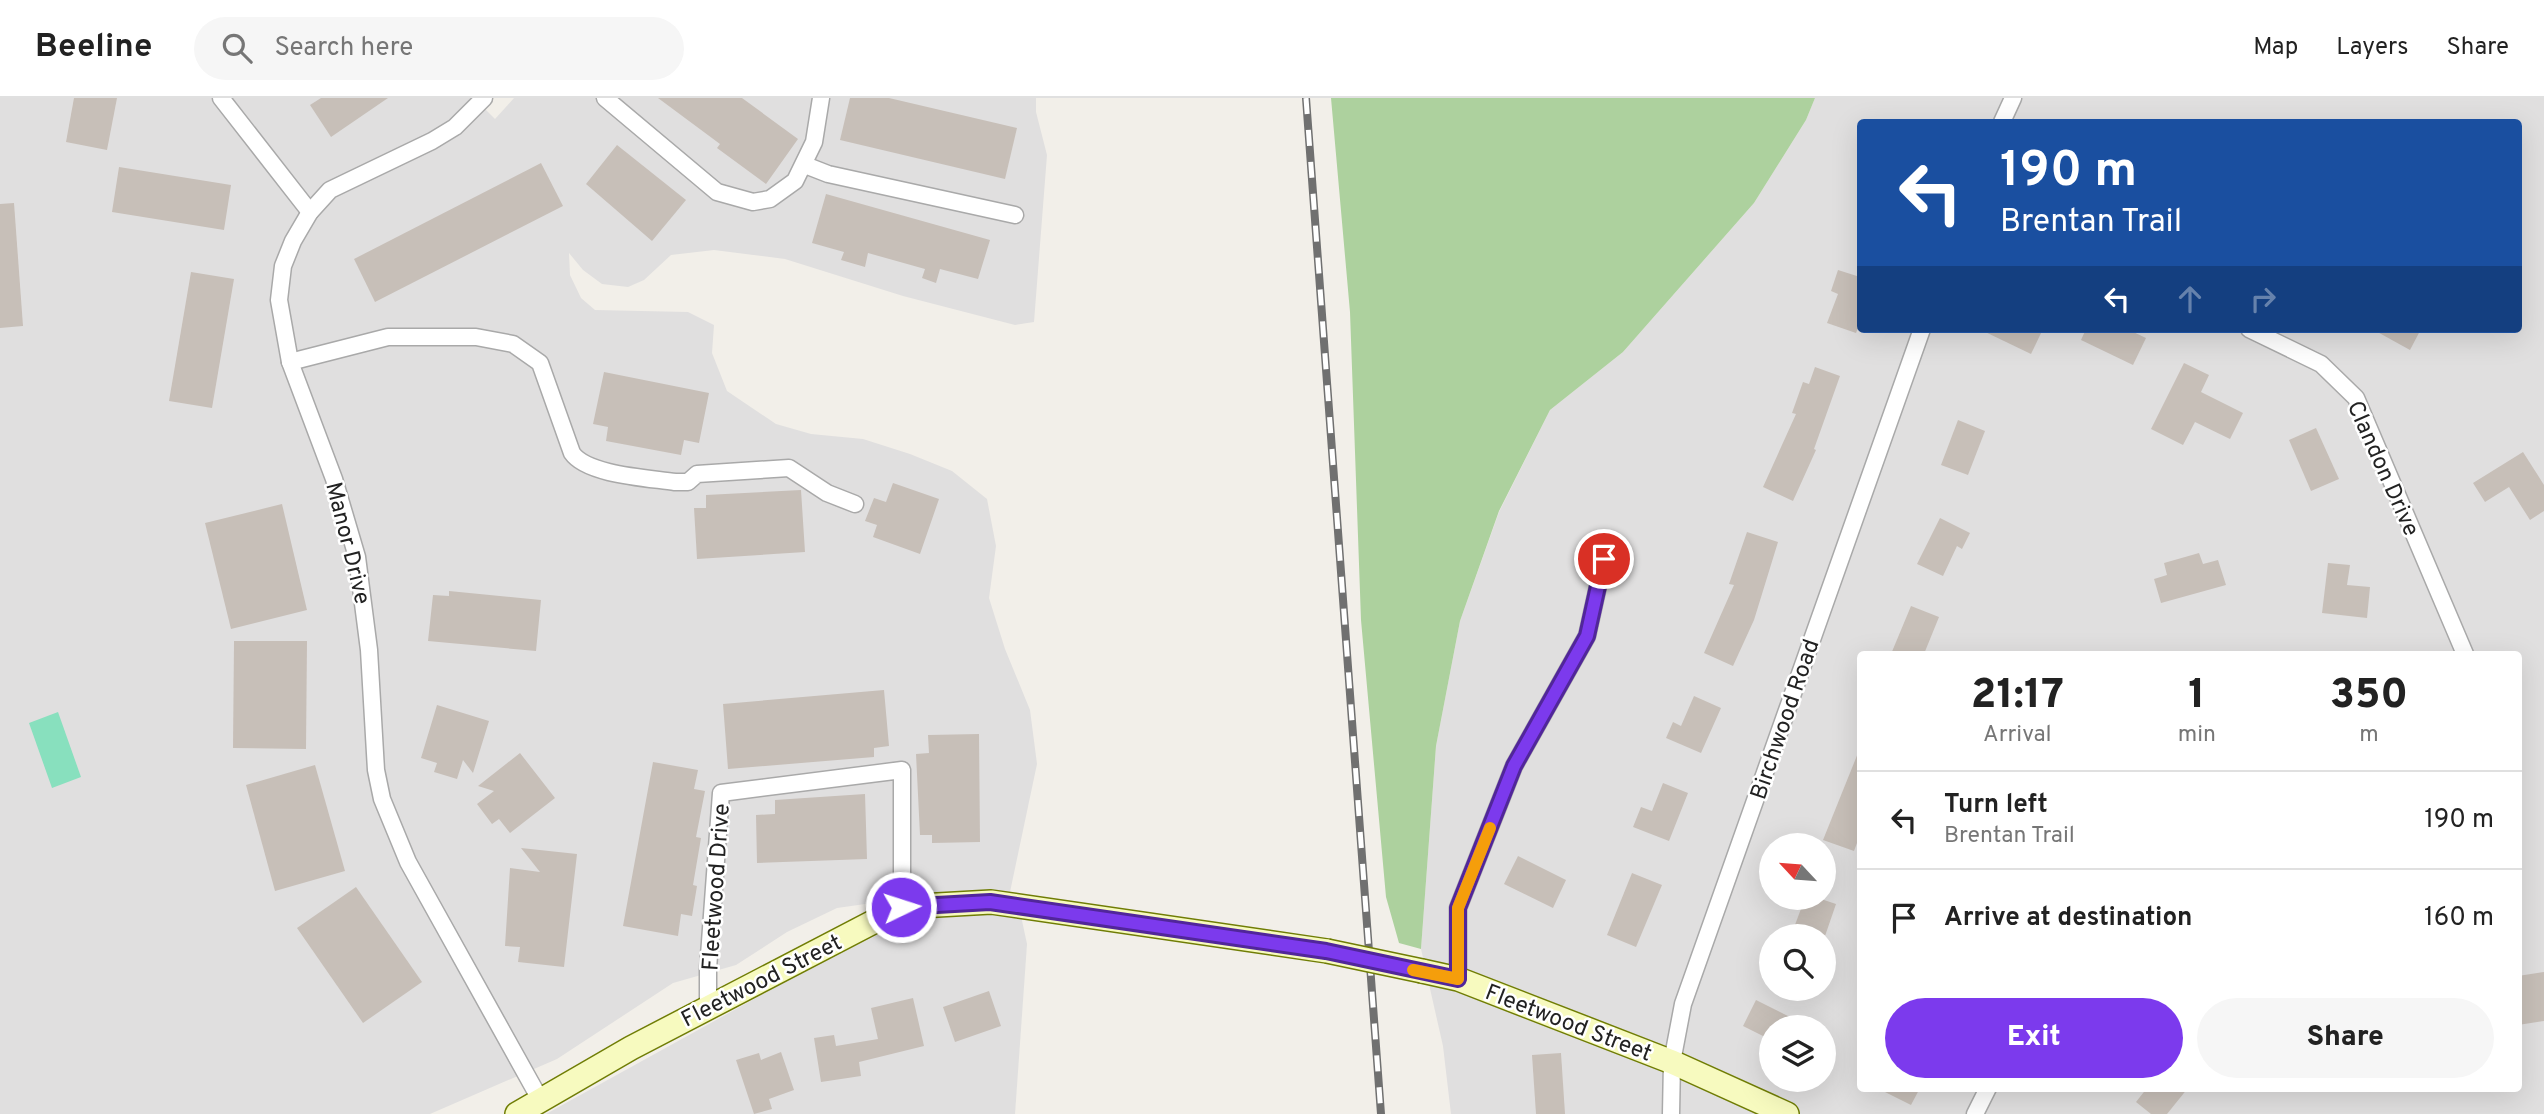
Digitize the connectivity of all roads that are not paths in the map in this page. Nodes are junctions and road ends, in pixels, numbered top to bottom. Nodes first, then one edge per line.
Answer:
1 (221, 98) edge
2 (484, 98) edge
3 (605, 98) edge
4 (821, 98) edge
5 (2013, 98) edge
6 (2003, 119) edge
7 (805, 165) junction
8 (310, 212) junction
9 (1014, 215) dead end
10 (1921, 333) edge
11 (2257, 333) edge
12 (290, 362) junction
13 (855, 504) dead end
14 (1604, 559) dead end
15 (2464, 651) edge
16 (901, 907) junction
17 (1458, 979) junction
18 (708, 1007) junction
19 (1672, 1062) junction
20 (1986, 1092) edge
21 (541, 1101) junction
22 (517, 1114) edge
23 (1671, 1114) edge
24 (1787, 1114) edge
25 (1975, 1114) edge

1 - 8 street
2 - 8 street, Manor Drive
3 - 7 street
4 - 7 street
5 - 6 street
7 - 9 street
8 - 12 street, Manor Drive
10 - 19 street, Birchwood Road
11 - 15 street, Clandon Drive
12 - 13 street
12 - 21 street, Manor Drive
14 - 17 street
16 - 17 street, Fleetwood Street, bridge
16 - 18 street, Fleetwood Street
16 - 18 street, Fleetwood Drive
17 - 19 street, Fleetwood Street
18 - 21 street, Fleetwood Street
19 - 23 street, Birchwood Road
19 - 24 street, Fleetwood Street
20 - 25 street
21 - 22 street, Fleetwood Street

